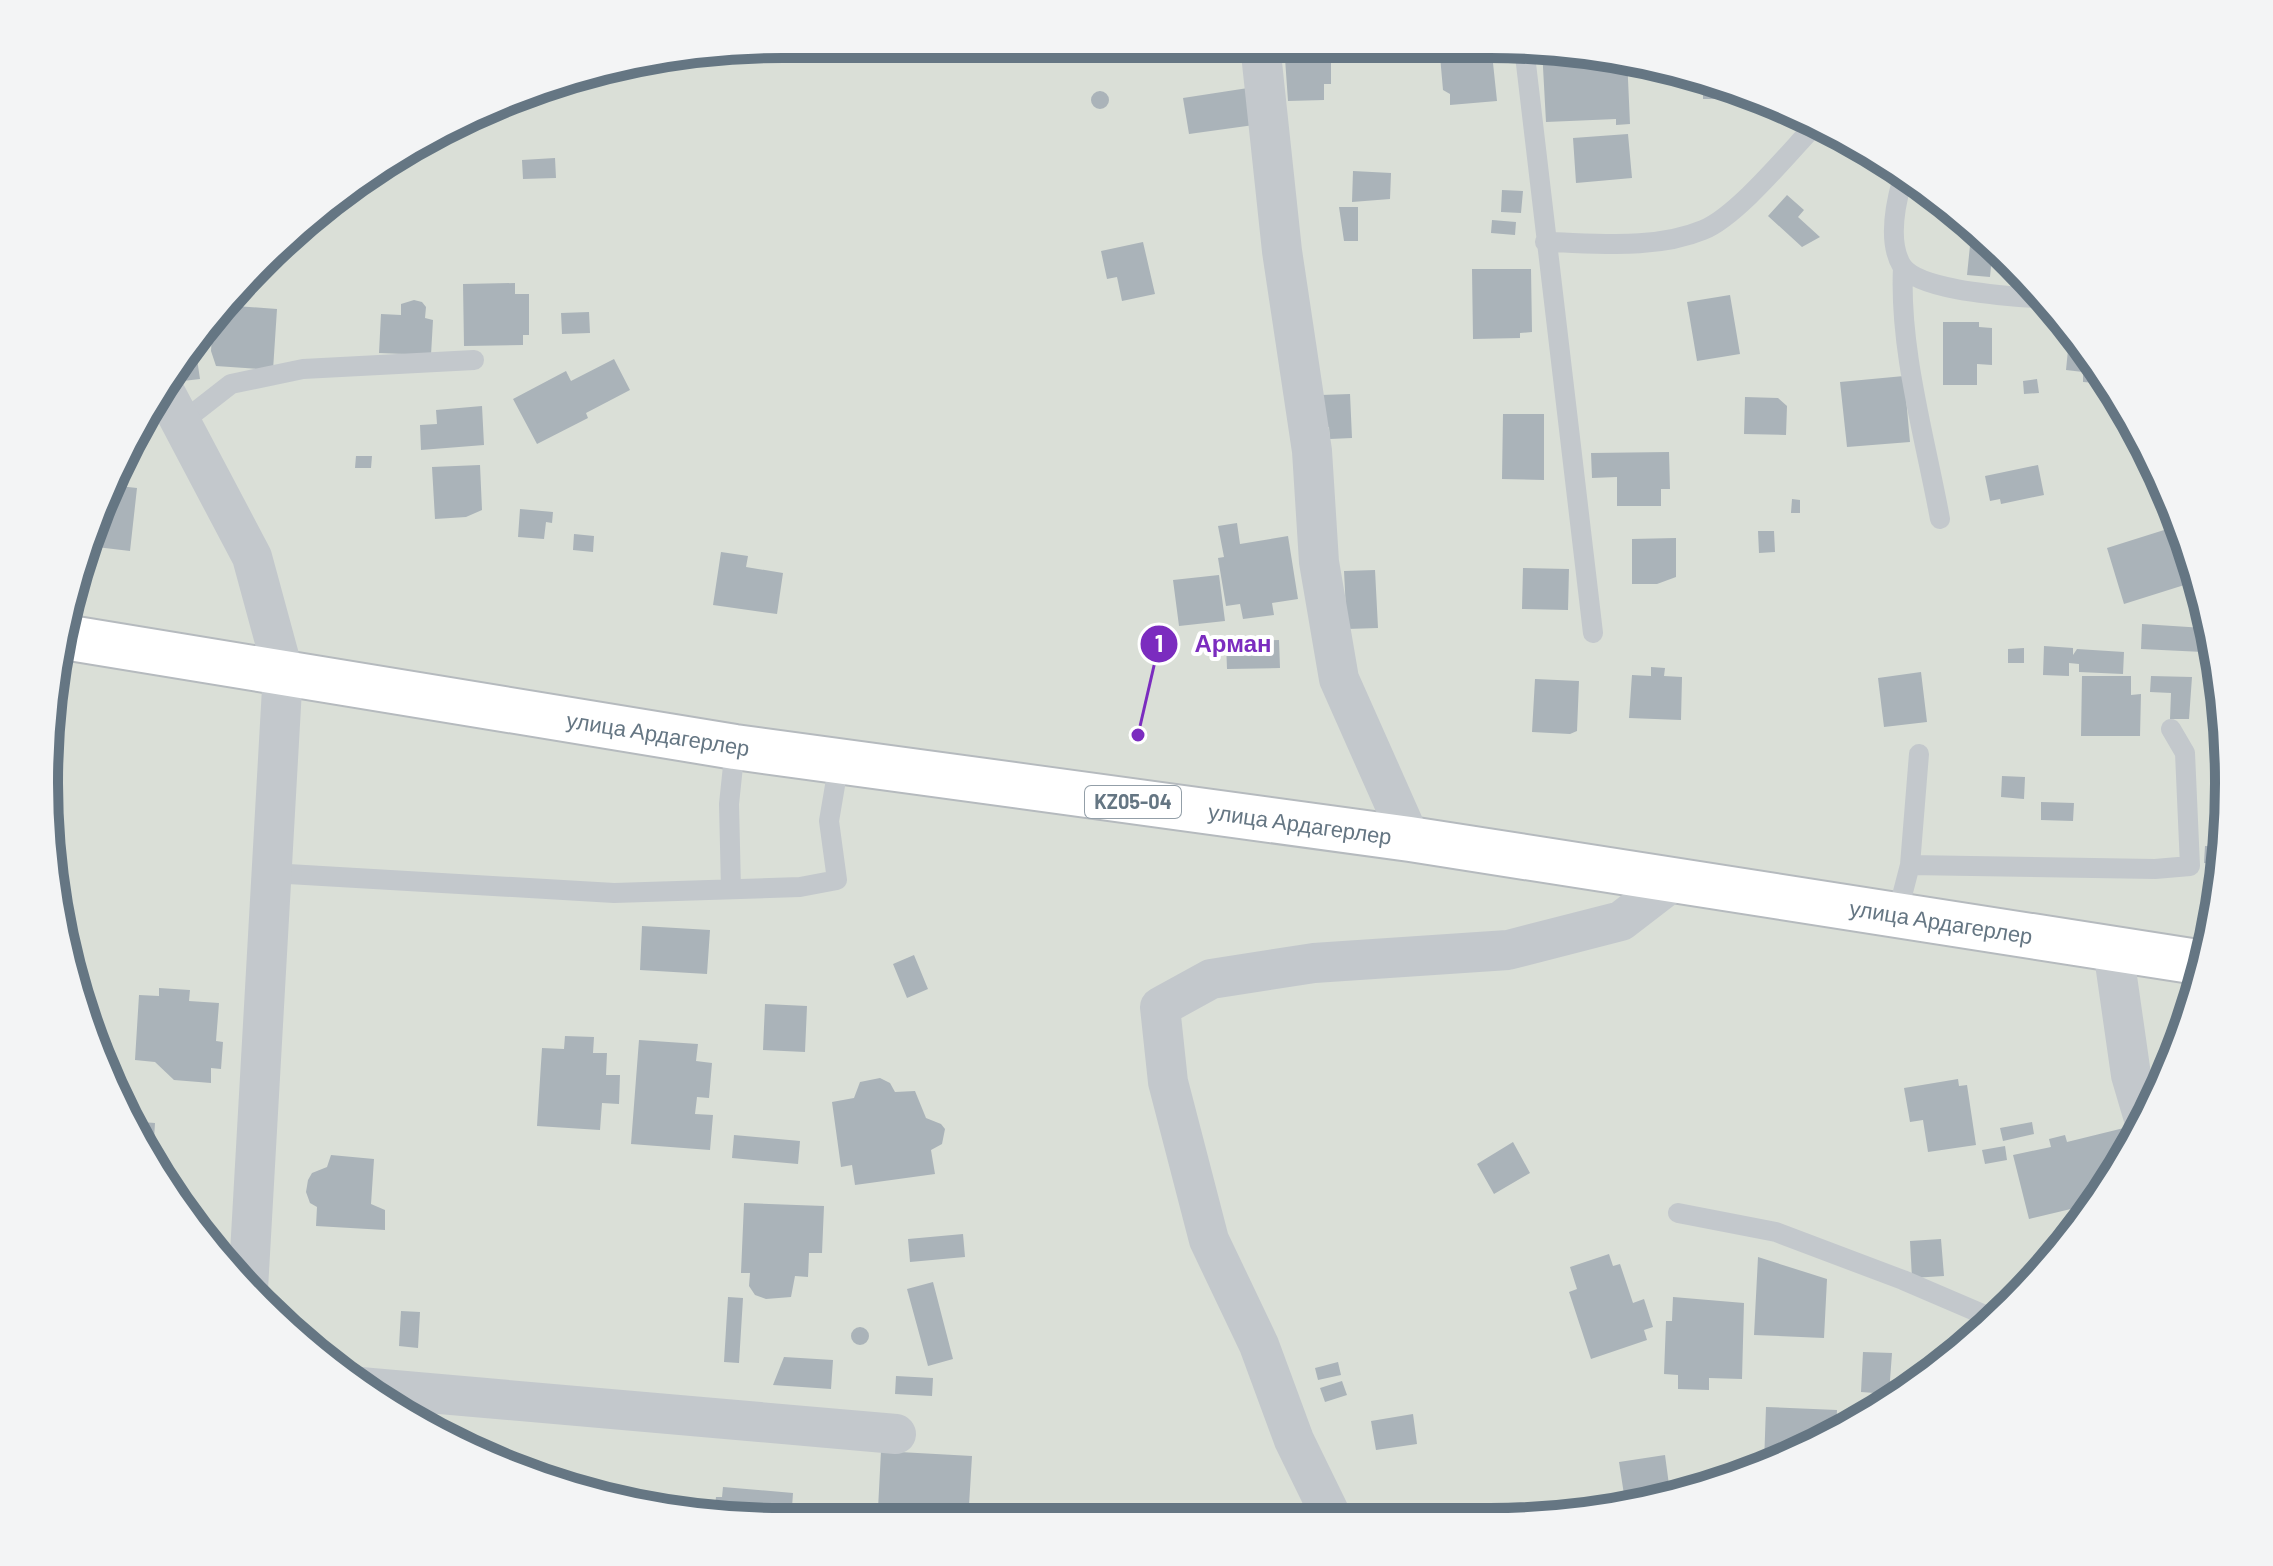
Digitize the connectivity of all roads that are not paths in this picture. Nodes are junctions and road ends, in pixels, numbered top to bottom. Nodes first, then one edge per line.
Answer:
1 (1261, 58) edge
2 (1525, 60) edge
3 (1808, 132) edge
4 (1901, 186) edge
5 (1545, 242) junction
6 (1903, 267) junction
7 (2027, 297) edge
8 (474, 360) dead end
9 (174, 408) edge
10 (1940, 519) dead end
11 (1593, 633) dead end
12 (73, 638) edge
13 (283, 671) junction
14 (2171, 729) dead end
15 (735, 747) junction
16 (1919, 754) dead end
17 (839, 762) junction
18 (1410, 839) junction
19 (1910, 865) junction
20 (271, 873) junction
21 (1673, 881) junction
22 (731, 889) junction
23 (1897, 915) junction
24 (2113, 949) junction
25 (2192, 961) edge
26 (2140, 1105) edge
27 (1678, 1213) dead end
28 (249, 1273) edge
29 (1983, 1314) edge
30 (385, 1389) edge
31 (896, 1434) dead end
32 (1327, 1508) edge

1 - 18 street
2 - 5 lane
3 - 5 lane
4 - 6 lane
5 - 11 lane
6 - 7 lane
6 - 10 lane
8 - 9 lane
9 - 13 street
12 - 13 main road, улица Ардагерлер / KZ05-04
13 - 15 main road, улица Ардагерлер / KZ05-04
13 - 20 street
14 - 19 lane
15 - 17 main road, улица Ардагерлер / KZ05-04
15 - 22 lane
16 - 19 lane
17 - 18 main road, улица Ардагерлер / KZ05-04
17 - 22 lane
18 - 21 main road, улица Ардагерлер / KZ05-04
19 - 23 lane
20 - 22 lane
20 - 28 street
21 - 23 main road, улица Ардагерлер / KZ05-04
21 - 32 street
23 - 24 main road, улица Ардагерлер / KZ05-04
24 - 25 main road, улица Ардагерлер / KZ05-04
24 - 26 street
27 - 29 lane
30 - 31 street

